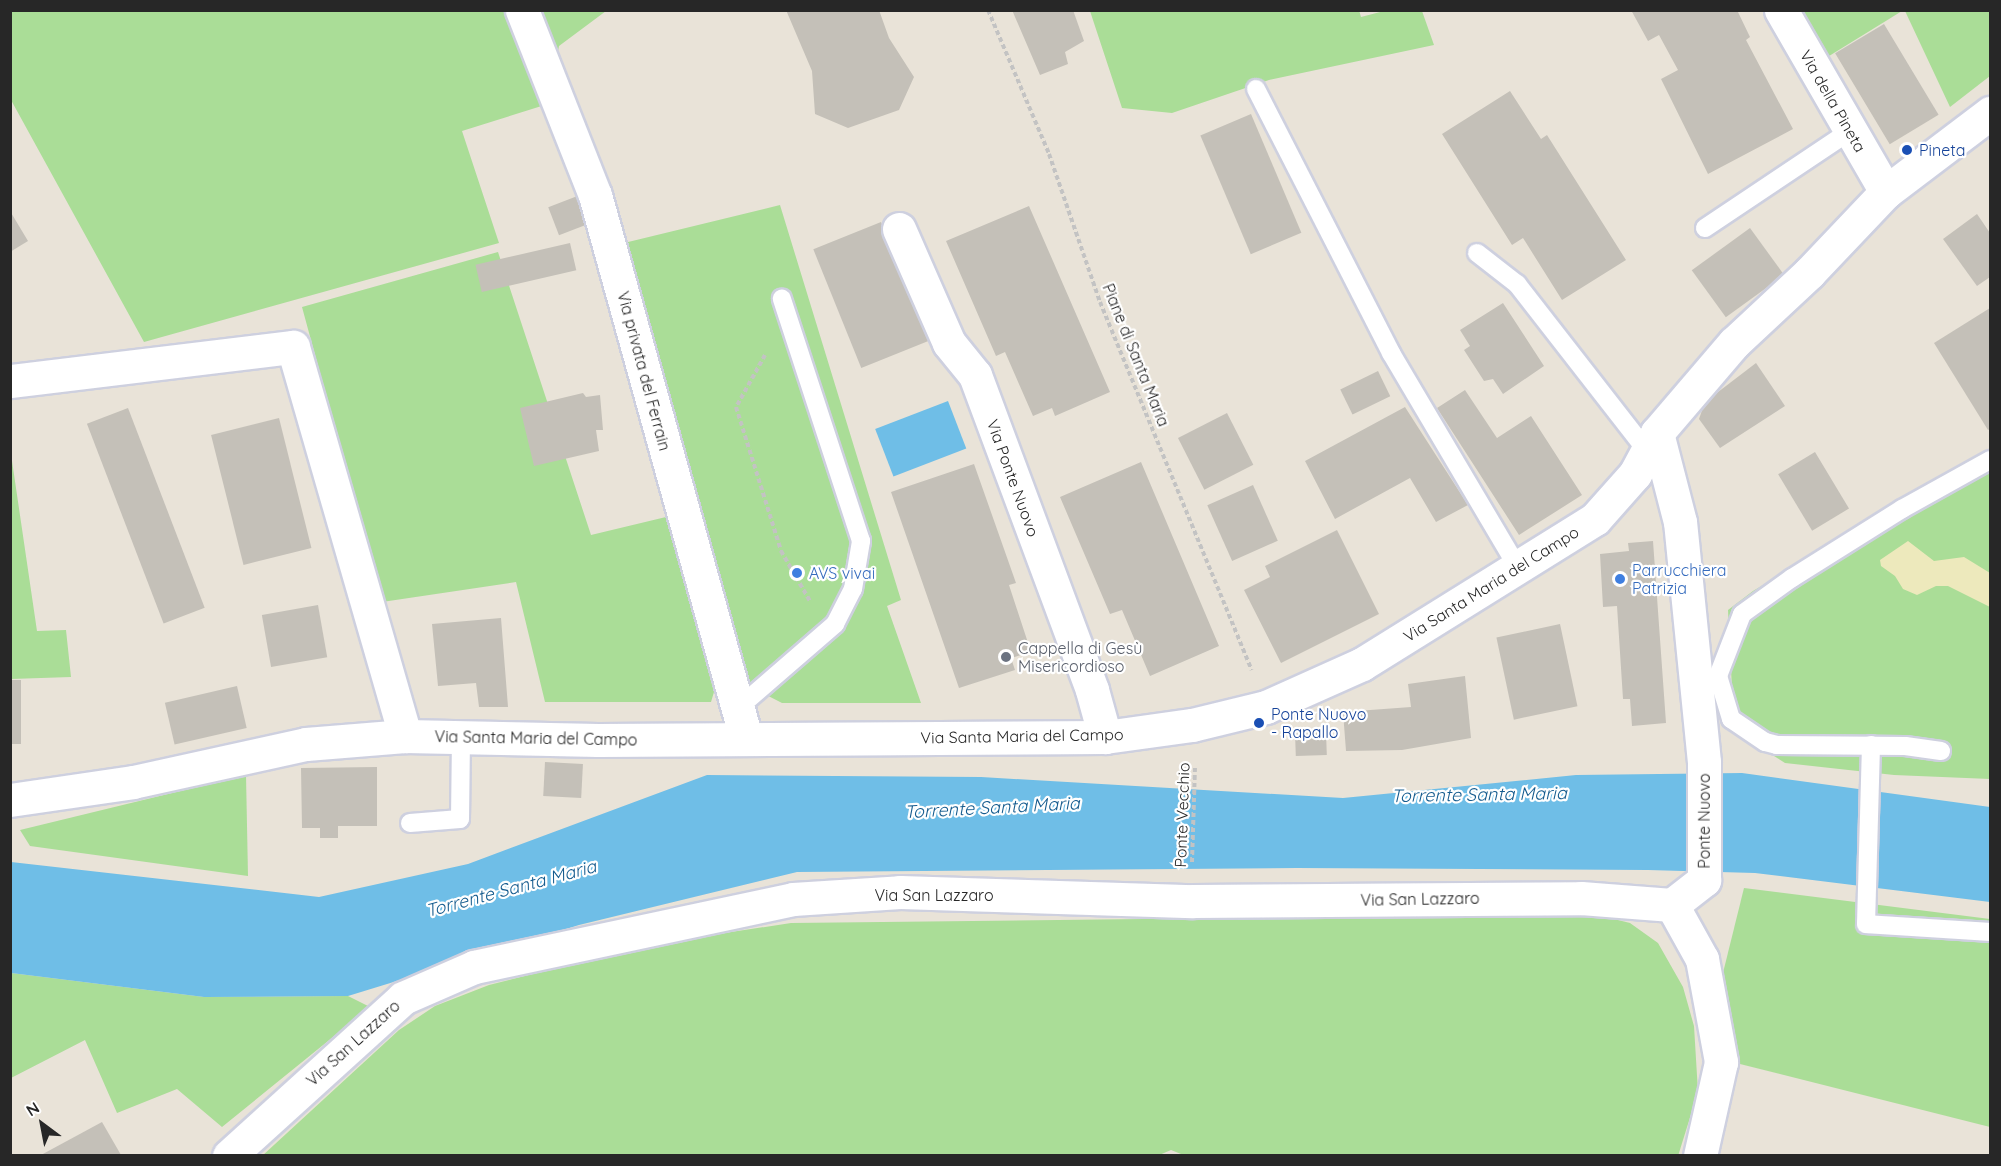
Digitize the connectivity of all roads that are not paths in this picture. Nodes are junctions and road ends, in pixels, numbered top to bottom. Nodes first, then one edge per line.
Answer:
1 (522, 10) edge
2 (1781, 10) edge
3 (1256, 89) dead end
4 (1990, 113) edge
5 (1850, 131) junction
6 (1886, 192) junction
7 (1705, 228) dead end
8 (899, 229) dead end
9 (1477, 252) dead end
10 (782, 299) road end
11 (10, 381) edge
12 (1652, 442) junction
13 (1990, 460) edge
14 (1517, 566) junction
15 (741, 724) junction
16 (405, 736) junction
17 (461, 736) junction
18 (1105, 737) junction
19 (1871, 745) junction
20 (1941, 751) dead end
21 (10, 800) edge
22 (410, 823) dead end
23 (1672, 905) junction
24 (1990, 932) edge
25 (229, 1155) edge
26 (1700, 1155) edge

1 - 15 street, Via privata del Ferrain
2 - 5 street, Via della Pineta
3 - 14 lane
4 - 6 street, Via Santa Maria del Campo
5 - 6 street, Via della Pineta
5 - 7 lane
6 - 12 street, Via Santa Maria del Campo
8 - 18 street, Via Ponte Nuovo
9 - 12 lane
10 - 15 lane
11 - 16 street
12 - 14 street, Via Santa Maria del Campo
12 - 23 street, Ponte Nuovo
13 - 19 lane
14 - 18 street, Via Santa Maria del Campo
15 - 17 street, Via Santa Maria del Campo
15 - 18 street, Via Santa Maria del Campo
16 - 17 street, Via Santa Maria del Campo
16 - 21 street, Via Santa Maria del Campo
17 - 22 lane
19 - 20 lane
19 - 24 lane
23 - 25 street, Via San Lazzaro
23 - 26 street

